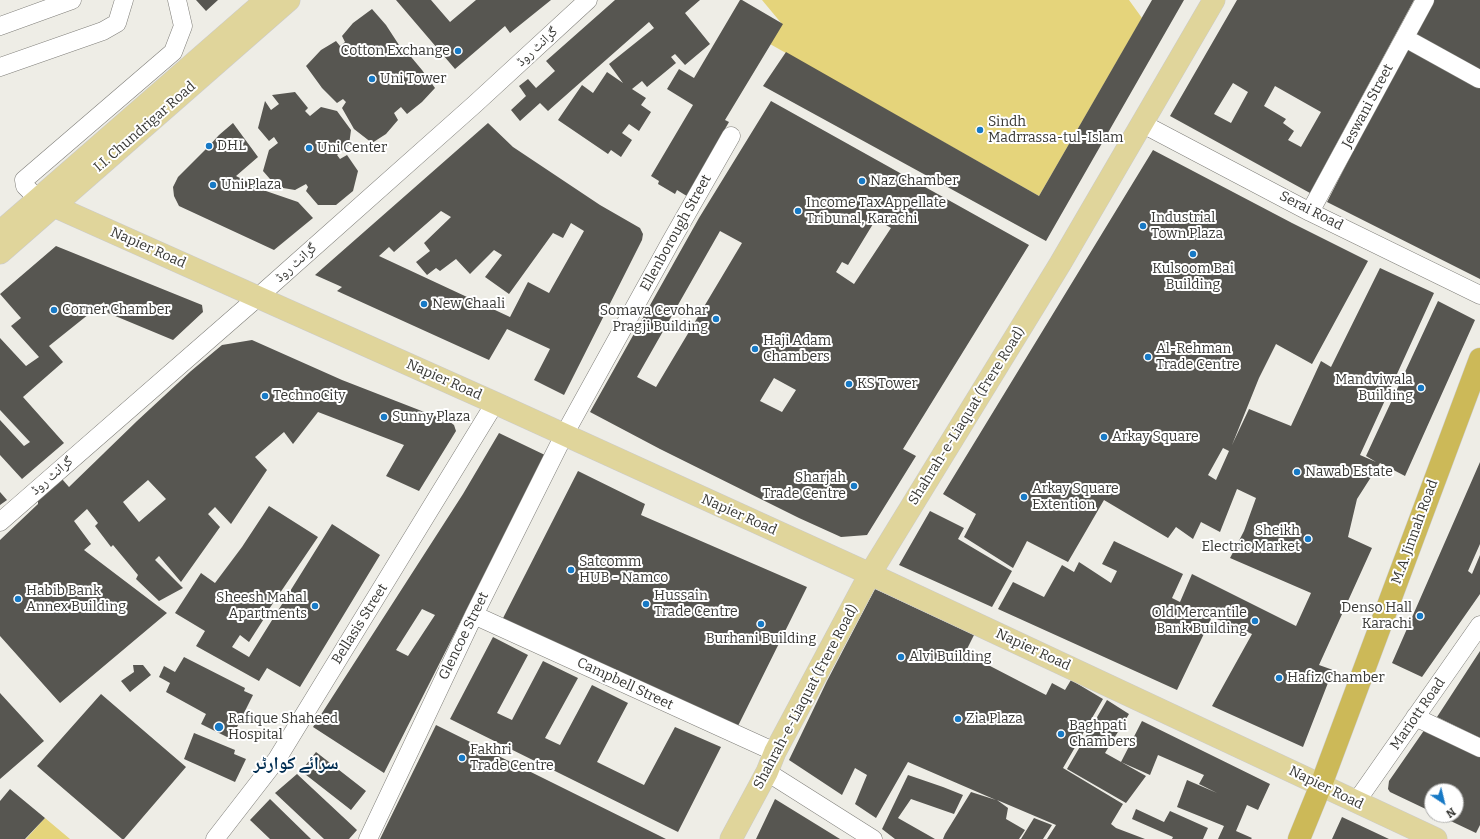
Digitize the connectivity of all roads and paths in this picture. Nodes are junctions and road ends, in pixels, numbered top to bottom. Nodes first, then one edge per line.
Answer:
1 (72, 0) edge
2 (124, 0) edge
3 (177, 0) edge
4 (266, 0) edge
5 (289, 0) edge
6 (588, 0) edge
7 (1214, 0) edge
8 (1425, 0) edge
9 (0, 26) edge
10 (1405, 38) junction
11 (0, 67) edge
12 (1479, 79) dead end
13 (1143, 124) junction
14 (731, 136) dead end
15 (46, 203) junction
16 (1310, 212) junction
17 (0, 232) edge
18 (0, 253) edge
19 (1480, 295) edge
20 (258, 297) junction
21 (1480, 359) edge
22 (495, 403) junction
23 (564, 436) junction
24 (0, 522) edge
25 (870, 574) junction
26 (474, 614) junction
27 (1480, 625) edge
28 (1415, 717) junction
29 (1480, 748) edge
30 (771, 762) junction
31 (1321, 785) junction
32 (1356, 802) junction
33 (216, 839) edge
34 (368, 839) edge
35 (731, 839) edge
36 (874, 839) edge
37 (1298, 839) edge
38 (1436, 839) edge

1 - 9 street
2 - 11 street
3 - 15 street
4 - 15 main road, I.I. Chundrigar Road
5 - 15 main road, I.I. Chundrigar Road
6 - 20 street, گرانٹ روڈ
7 - 13 main road, Shahrah-e-Liaquat (Frere Road)
8 - 10 street, Jeswani Street
10 - 12 street
10 - 16 street, Jeswani Street
13 - 16 street, Serai Road
13 - 25 main road, Shahrah-e-Liaquat (Frere Road)
14 - 23 street, Ellenborough Street
15 - 17 main road, I.I. Chundrigar Road
15 - 18 main road, I.I. Chundrigar Road
15 - 20 main road, Napier Road
16 - 19 street, Serai Road
20 - 22 main road, Napier Road
20 - 24 street, گرانٹ روڈ
21 - 31 highway, M.A. Jinnah Road
22 - 23 main road, Napier Road
22 - 33 street, Bellasis Street
23 - 25 main road, Napier Road
23 - 26 street, Glencoe Street
25 - 30 main road, Shahrah-e-Liaquat (Frere Road)
25 - 31 main road, Napier Road
26 - 30 street, Campbell Street
26 - 34 street, Glencoe Street
27 - 28 street, Mariott Road
28 - 29 street
28 - 32 street, Mariott Road
30 - 35 main road, Shahrah-e-Liaquat (Frere Road)
30 - 36 street, Campbell Street
31 - 32 main road, Napier Road
31 - 37 highway, M.A. Jinnah Road
32 - 38 main road, Napier Road

